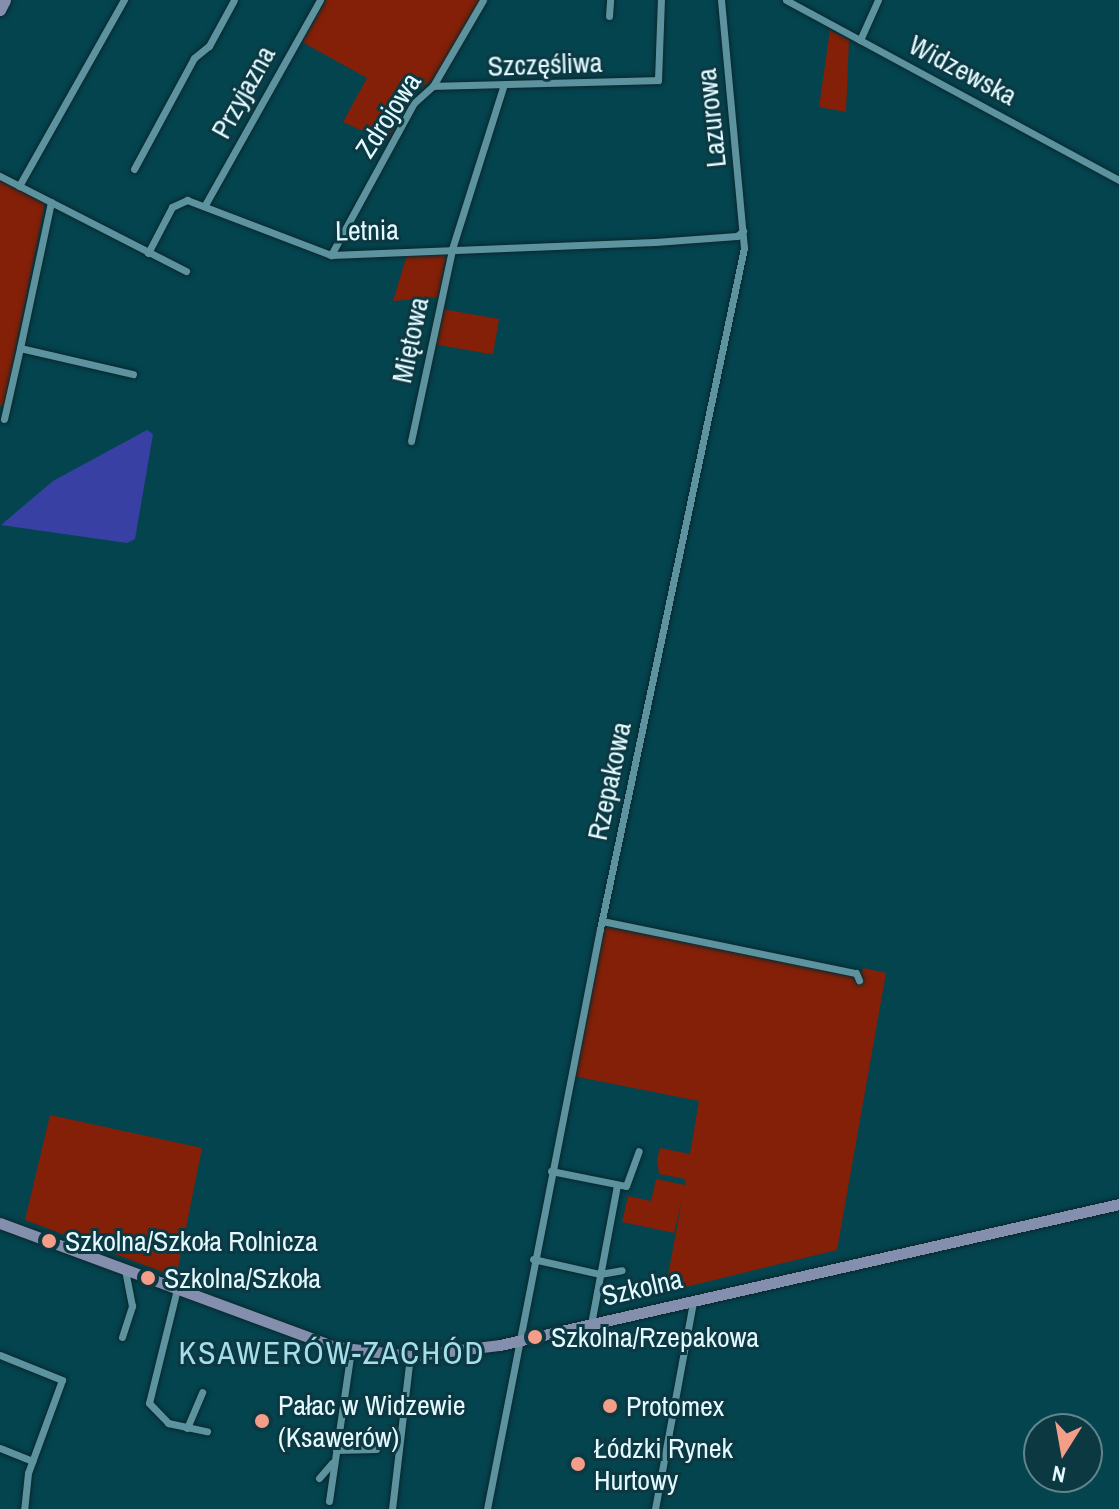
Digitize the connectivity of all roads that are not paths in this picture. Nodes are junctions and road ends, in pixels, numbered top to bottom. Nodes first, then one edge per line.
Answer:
1 (5, 0) edge
2 (124, 0) edge
3 (234, 0) edge
4 (320, 0) edge
5 (483, 0) edge
6 (610, 0) edge
7 (661, 0) edge
8 (721, 0) edge
9 (786, 0) edge
10 (878, 0) edge
11 (0, 10) edge
12 (609, 16) dead end
13 (860, 40) junction
14 (433, 86) junction
15 (503, 87) junction
16 (134, 169) dead end
17 (0, 176) edge
18 (1119, 180) edge
19 (19, 186) junction
20 (51, 202) junction
21 (205, 205) junction
22 (743, 231) junction
23 (452, 249) junction
24 (148, 253) junction
25 (331, 255) junction
26 (186, 271) dead end
27 (20, 348) junction
28 (133, 374) dead end
29 (4, 419) dead end
30 (411, 441) dead end
31 (602, 921) junction
32 (859, 980) dead end
33 (639, 1151) dead end
34 (551, 1171) junction
35 (617, 1185) junction
36 (1119, 1204) edge
37 (0, 1223) edge
38 (533, 1259) junction
39 (125, 1269) junction
40 (622, 1270) dead end
41 (600, 1274) junction
42 (177, 1289) junction
43 (693, 1301) junction
44 (591, 1324) junction
45 (122, 1337) dead end
46 (521, 1340) junction
47 (351, 1351) junction
48 (0, 1355) edge
49 (410, 1356) junction
50 (202, 1392) dead end
51 (187, 1428) junction
52 (207, 1431) dead end
53 (0, 1448) edge
54 (376, 1449) dead end
55 (335, 1454) junction
56 (33, 1461) junction
57 (319, 1478) dead end
58 (329, 1501) dead end
59 (24, 1509) edge
60 (392, 1509) edge
61 (487, 1509) edge
62 (655, 1509) edge

1 - 11 street
2 - 19 street
3 - 16 street
4 - 21 street, Przyjazna
5 - 14 street, Zdrojowa
6 - 12 street
7 - 15 street, Szczęśliwa
8 - 22 street, Lazurowa
9 - 13 street, Widzewska
10 - 13 street
13 - 18 street, Widzewska
14 - 15 street, Szczęśliwa
14 - 25 street, Zdrojowa
15 - 23 street, Miętowa
17 - 19 street
19 - 20 street
20 - 24 street
20 - 27 street
21 - 24 street
21 - 25 street, Letnia
22 - 23 street, Letnia
22 - 31 street, Rzepakowa
23 - 25 street, Letnia
23 - 30 street, Miętowa
24 - 26 street
27 - 28 street
27 - 29 street
31 - 32 street
31 - 34 street, Rzepakowa
33 - 35 street
34 - 35 street
34 - 38 street, Rzepakowa
35 - 41 street
36 - 43 street, Szkolna
37 - 39 street, Szkolna
38 - 41 street
38 - 46 street, Rzepakowa
39 - 42 street, Szkolna
39 - 45 street
40 - 41 street
41 - 44 street
42 - 47 street, Szkolna
42 - 51 street
43 - 44 street, Szkolna
43 - 62 street
44 - 46 street, Szkolna
46 - 49 street, Szkolna
46 - 61 street, Rzepakowa
47 - 49 street, Szkolna
47 - 55 street
48 - 56 street
49 - 60 street
50 - 51 street
51 - 52 street
53 - 56 street
54 - 55 street
55 - 57 street
55 - 58 street
56 - 59 street

